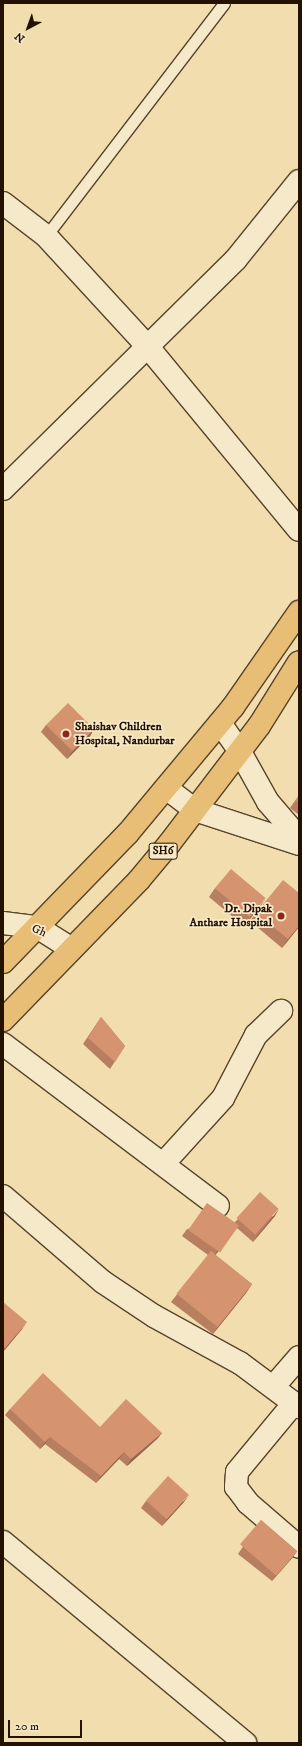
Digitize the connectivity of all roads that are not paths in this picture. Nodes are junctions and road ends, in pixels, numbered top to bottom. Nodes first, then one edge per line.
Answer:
1 (224, 3) edge
2 (299, 181) edge
3 (3, 203) edge
4 (46, 236) junction
5 (148, 347) junction
6 (3, 489) edge
7 (299, 530) edge
8 (299, 612) edge
9 (299, 662) edge
10 (220, 723) junction
11 (239, 750) junction
12 (166, 788) junction
13 (195, 810) junction
14 (299, 838) edge
15 (299, 844) edge
16 (3, 922) edge
17 (37, 927) junction
18 (72, 950) junction
19 (3, 962) edge
20 (281, 1011) dead end
21 (3, 1020) edge
22 (3, 1044) edge
23 (163, 1164) junction
24 (3, 1196) edge
25 (218, 1206) dead end
26 (299, 1357) edge
27 (274, 1386) junction
28 (297, 1405) edge
29 (3, 1542) edge
30 (299, 1547) edge
31 (245, 1743) edge

1 - 4 lane
2 - 5 street
3 - 4 street
4 - 5 street
5 - 6 street
5 - 7 street
8 - 10 main road
9 - 11 main road, SH6
10 - 11 street
10 - 12 main road
11 - 13 main road, SH6
11 - 14 street
12 - 13 street
12 - 17 main road
13 - 15 street
13 - 18 main road, SH6
16 - 17 street, Gh
17 - 18 street, Gh
17 - 19 main road
18 - 21 main road, SH6
20 - 23 street
22 - 23 street
23 - 25 street
24 - 27 street
26 - 27 street
27 - 28 street
28 - 30 street
29 - 31 street

